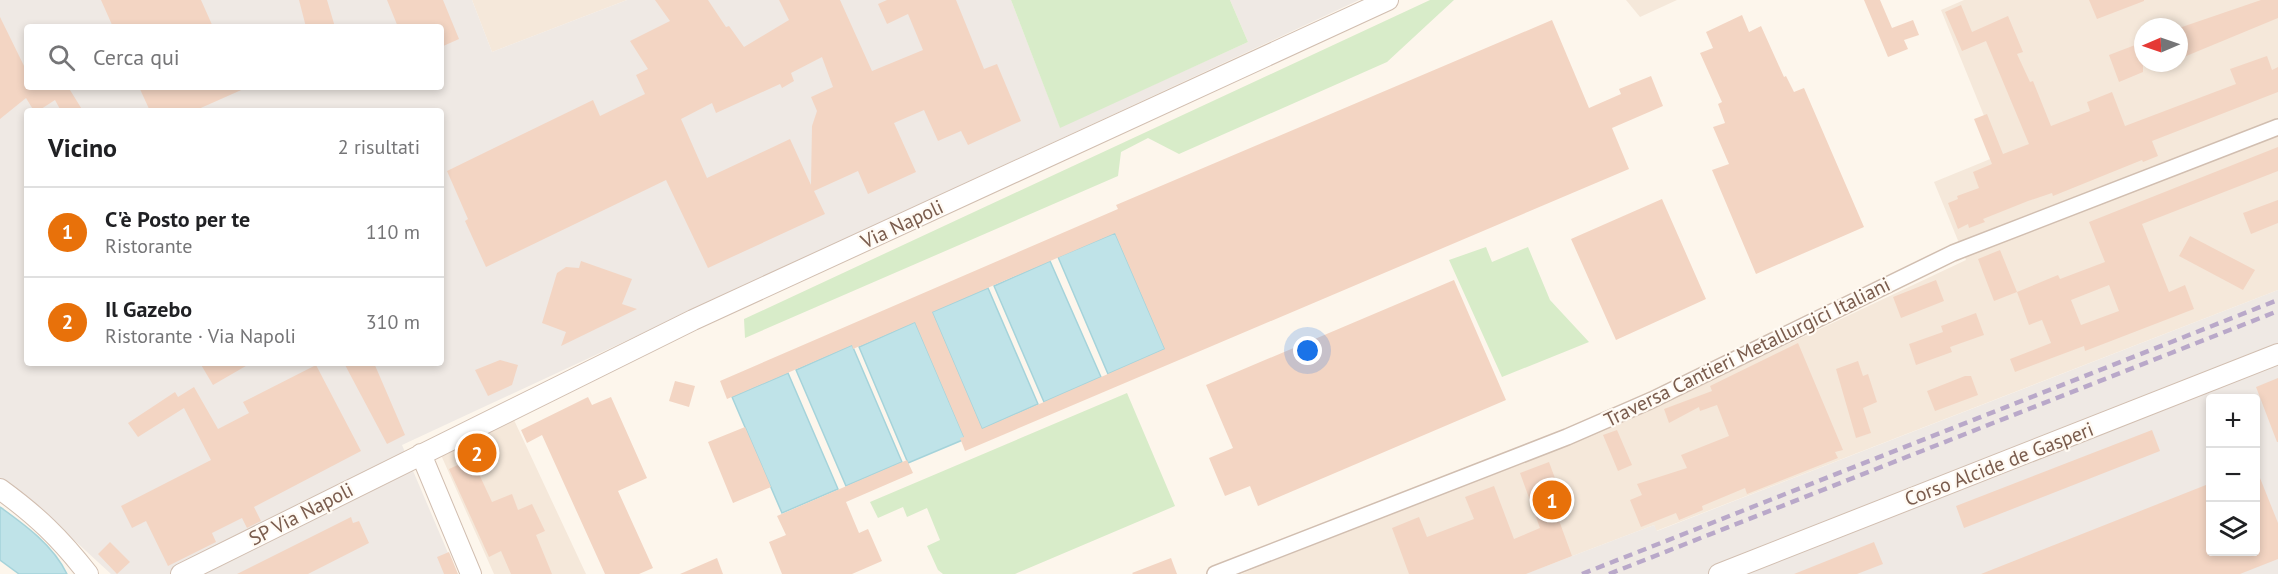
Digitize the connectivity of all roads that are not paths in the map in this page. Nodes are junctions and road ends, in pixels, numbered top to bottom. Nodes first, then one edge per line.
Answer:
1 (1388, 0) edge
2 (2278, 127) edge
3 (2278, 354) edge
4 (421, 454) junction
5 (0, 489) edge
6 (88, 574) edge
7 (181, 574) edge
8 (471, 574) edge
9 (1215, 574) edge
10 (1719, 574) edge

1 - 4 street, Via Napoli
2 - 9 street, Traversa Cantieri Metallurgici Italiani
3 - 10 street, Corso Alcide de Gasperi
4 - 7 street, SP Via Napoli
4 - 8 street
5 - 6 street

